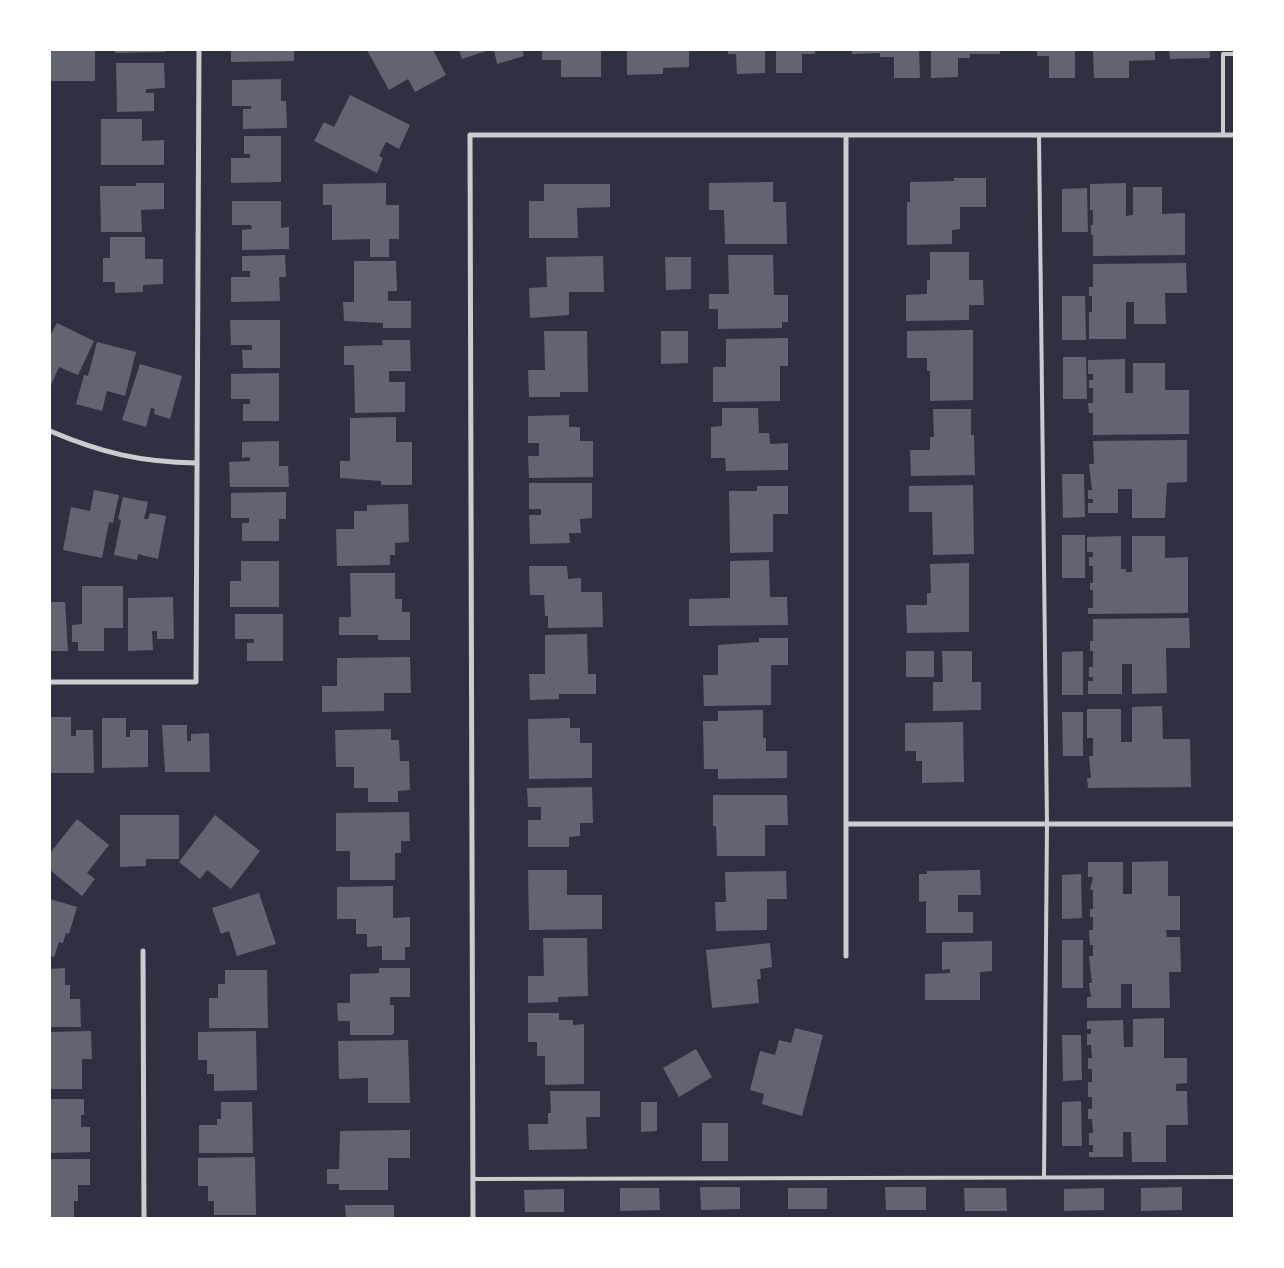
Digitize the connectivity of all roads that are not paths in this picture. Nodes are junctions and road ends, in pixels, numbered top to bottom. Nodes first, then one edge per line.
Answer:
1 (198, 50) edge
2 (1234, 54) edge
3 (846, 134) junction
4 (1039, 134) junction
5 (1223, 135) junction
6 (1234, 135) edge
7 (50, 431) edge
8 (197, 463) junction
9 (50, 682) edge
10 (846, 824) junction
11 (1047, 824) junction
12 (1234, 824) edge
13 (143, 951) dead end
14 (846, 956) dead end
15 (1044, 1177) junction
16 (1234, 1177) edge
17 (473, 1180) junction
18 (144, 1218) edge
19 (473, 1218) edge

1 - 8 street
2 - 5 lane
3 - 4 street
3 - 10 street
3 - 17 street
4 - 5 street
4 - 11 lane
5 - 6 street
7 - 8 street
8 - 9 street
10 - 11 street
10 - 14 street
11 - 12 street
11 - 15 lane
13 - 18 street
15 - 16 lane
15 - 17 lane
17 - 19 street

